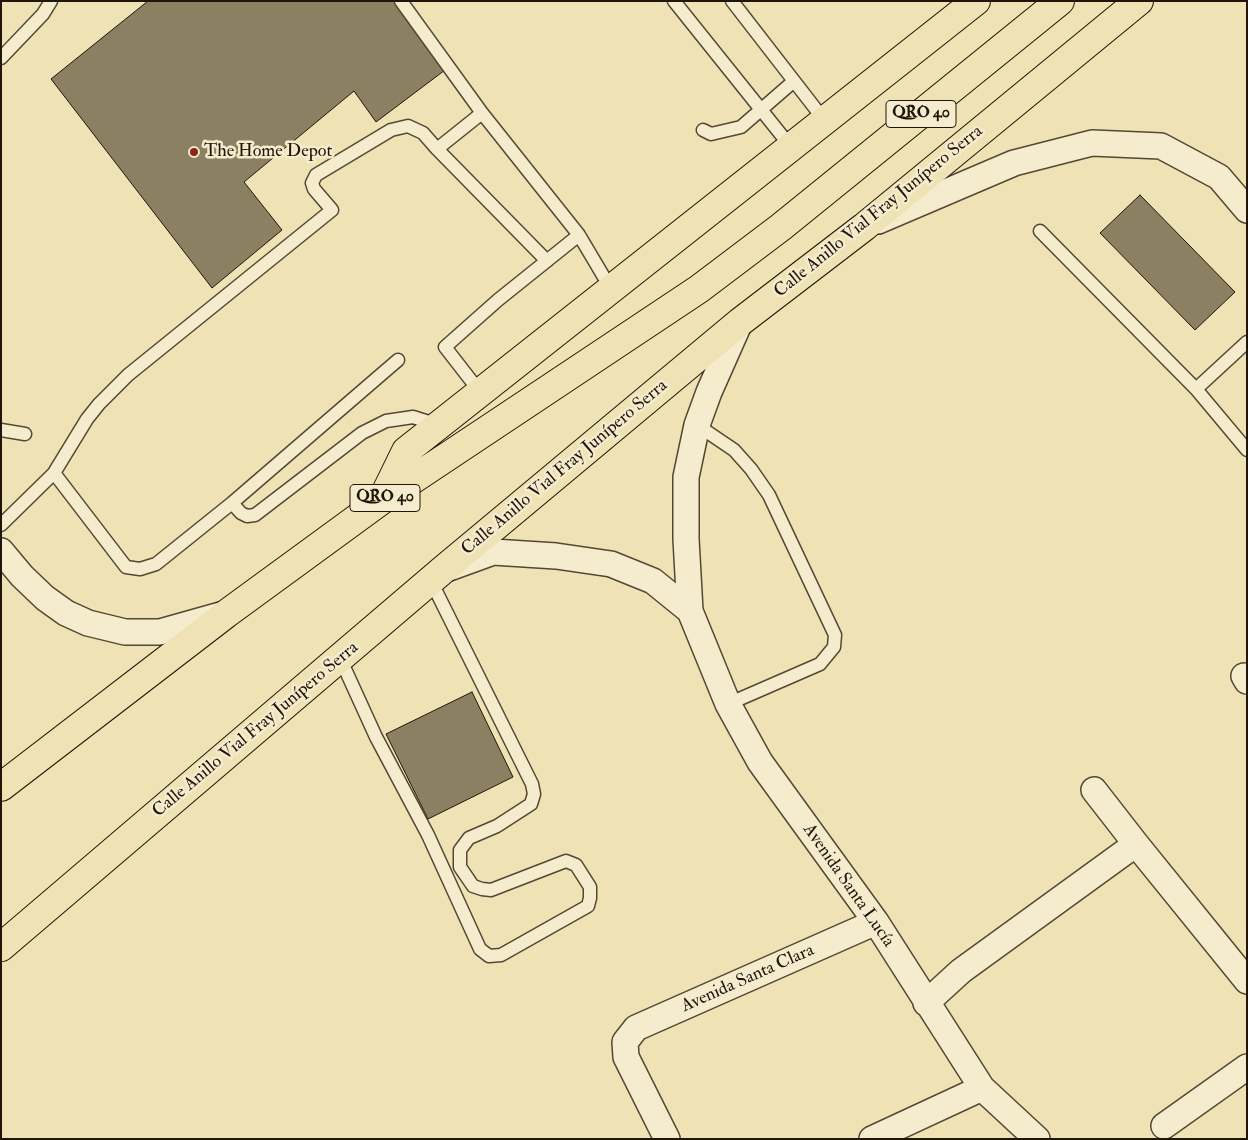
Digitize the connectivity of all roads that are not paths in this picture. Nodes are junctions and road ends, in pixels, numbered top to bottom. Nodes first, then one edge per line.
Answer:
1 (51, 1) edge
2 (401, 1) edge
3 (674, 1) edge
4 (732, 1) edge
5 (976, 1) edge
6 (1060, 1) edge
7 (1139, 1) edge
8 (1, 58) edge
9 (794, 82) junction
10 (762, 111) junction
11 (482, 113) junction
12 (825, 120) junction
13 (703, 130) dead end
14 (791, 147) junction
15 (437, 149) junction
16 (1247, 210) edge
17 (864, 228) junction
18 (1040, 231) dead end
19 (579, 235) junction
20 (547, 261) junction
21 (611, 289) junction
22 (740, 322) junction
23 (1246, 346) edge
24 (398, 360) dead end
25 (1196, 389) junction
26 (480, 392) junction
27 (438, 425) junction
28 (697, 425) junction
29 (1, 430) edge
30 (25, 434) dead end
31 (1247, 450) edge
32 (54, 473) junction
33 (382, 500) junction
34 (232, 503) junction
35 (1, 526) edge
36 (1, 551) edge
37 (438, 575) junction
38 (690, 611) junction
39 (226, 614) junction
40 (340, 658) junction
41 (728, 704) junction
42 (1, 787) edge
43 (1094, 790) dead end
44 (1136, 844) junction
45 (876, 922) junction
46 (1, 947) edge
47 (1247, 981) edge
48 (926, 1002) junction
49 (1247, 1068) edge
50 (982, 1088) junction
51 (1164, 1126) dead end
52 (668, 1139) edge
53 (872, 1139) edge
54 (1037, 1139) edge

1 - 8 lane
2 - 11 lane
3 - 10 lane
4 - 9 lane
5 - 12 highway
6 - 33 highway, QRO 40
7 - 17 highway, Calle Anillo Vial Fray Junípero Serra / QRO 40
9 - 10 lane
9 - 12 lane
10 - 13 lane
10 - 14 lane
11 - 15 lane
11 - 19 lane
12 - 14 highway
14 - 21 highway
15 - 20 lane
15 - 32 lane
16 - 17 street
17 - 22 highway, Calle Anillo Vial Fray Junípero Serra / QRO 40
18 - 25 lane
19 - 20 lane
19 - 21 lane
20 - 26 lane
21 - 26 highway
22 - 28 street, Avenida Santa Lucía
22 - 37 highway, Calle Anillo Vial Fray Junípero Serra / QRO 40
23 - 25 lane
24 - 34 lane
25 - 31 lane
26 - 27 highway
27 - 33 highway
27 - 34 lane
28 - 38 street, Avenida Santa Lucía
28 - 41 lane
29 - 30 lane
32 - 34 lane
32 - 35 lane
33 - 39 highway, QRO 40
36 - 39 street
37 - 38 street, Avenida Santa Lucía
37 - 40 highway, Calle Anillo Vial Fray Junípero Serra / QRO 40
37 - 40 lane
38 - 41 street, Avenida Santa Lucía
39 - 42 highway, QRO 40
40 - 46 highway, Calle Anillo Vial Fray Junípero Serra / QRO 40
41 - 45 street, Avenida Santa Lucía
43 - 44 street
44 - 47 street
44 - 48 street
45 - 48 street, Avenida Santa Lucía
45 - 52 street, Avenida Santa Clara
48 - 50 street, Avenida Santa Lucía
49 - 51 street
50 - 53 street
50 - 54 street, Avenida Santa Lucía

